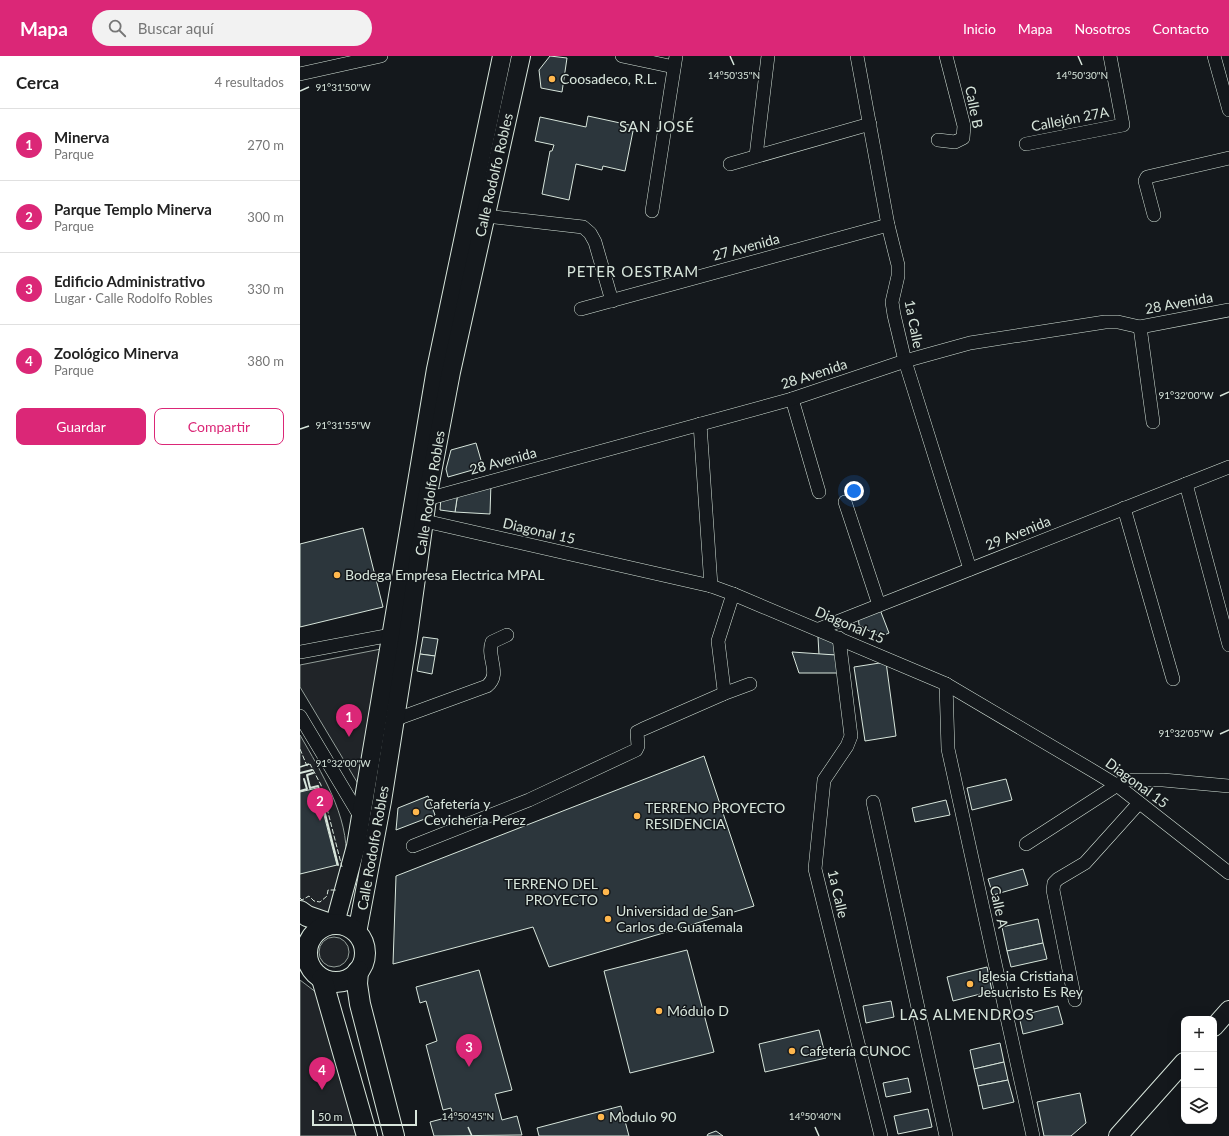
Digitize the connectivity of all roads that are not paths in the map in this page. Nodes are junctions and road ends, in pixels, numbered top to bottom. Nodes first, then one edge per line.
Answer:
1 (381, 56) edge
2 (502, 56) edge
3 (521, 56) edge
4 (622, 56) edge
5 (768, 56) edge
6 (857, 56) edge
7 (946, 56) edge
8 (1110, 56) edge
9 (1214, 56) edge
10 (675, 62) edge
11 (300, 74) edge
12 (1228, 106) edge
13 (870, 124) junction
14 (938, 140) dead end
15 (1026, 144) dead end
16 (756, 156) junction
17 (1229, 158) edge
18 (730, 164) dead end
19 (652, 210) dead end
20 (1154, 214) dead end
21 (477, 215) junction
22 (888, 225) junction
23 (612, 301) junction
24 (581, 309) dead end
25 (1229, 310) edge
26 (1140, 327) junction
27 (905, 361) junction
28 (792, 399) junction
29 (1153, 422) dead end
30 (700, 424) junction
31 (1229, 467) edge
32 (1186, 484) junction
33 (819, 492) dead end
34 (421, 498) junction
35 (845, 502) dead end
36 (1124, 508) junction
37 (418, 520) junction
38 (970, 569) junction
39 (711, 586) junction
40 (733, 594) junction
41 (879, 605) junction
42 (818, 629) junction
43 (399, 635) junction
44 (507, 635) dead end
45 (839, 638) junction
46 (1229, 645) edge
47 (300, 652) edge
48 (1173, 679) dead end
49 (750, 684) dead end
50 (946, 684) junction
51 (723, 694) junction
52 (300, 716) edge
53 (394, 720) junction
54 (1118, 786) junction
55 (1229, 786) edge
56 (873, 802) dead end
57 (1139, 803) junction
58 (361, 818) junction
59 (1026, 844) dead end
60 (414, 846) dead end
61 (1229, 872) edge
62 (300, 911) edge
63 (332, 924) junction
64 (357, 933) junction
65 (303, 943) edge
66 (358, 971) junction
67 (322, 979) junction
68 (1075, 1000) dead end
69 (1229, 1010) edge
70 (1217, 1024) edge
71 (1181, 1065) edge
72 (367, 1136) edge
73 (394, 1136) edge
74 (881, 1136) edge
75 (946, 1136) edge
76 (1033, 1136) edge
77 (1118, 1136) edge

1 - 11 street
2 - 21 main road, Calle Rodolfo Robles
3 - 21 main road, Calle Rodolfo Robles
4 - 10 street
5 - 16 street
6 - 13 street, 1a Calle
7 - 14 street, Calle B
8 - 15 street, Callejón 27A
9 - 12 street
10 - 19 street
13 - 16 street
13 - 22 street, 1a Calle
16 - 18 street
17 - 20 street
21 - 23 street
21 - 34 main road, Calle Rodolfo Robles
22 - 23 street, 27 Avenida
22 - 27 street, 1a Calle
23 - 24 street, 27 Avenida
25 - 26 street, 28 Avenida
26 - 27 street, 28 Avenida
26 - 29 street
27 - 28 street, 28 Avenida
27 - 38 street, 1a Calle
28 - 30 street, 28 Avenida
28 - 33 street
30 - 34 street, 28 Avenida
30 - 39 street
31 - 32 street, 29 Avenida
32 - 36 street, 29 Avenida
32 - 46 street
34 - 37 main road, Calle Rodolfo Robles
35 - 41 street
36 - 38 street, 29 Avenida
36 - 48 street
37 - 39 street, Diagonal 15
37 - 43 main road, Calle Rodolfo Robles
38 - 41 street, 29 Avenida
39 - 40 street, Diagonal 15
40 - 42 street, Diagonal 15
40 - 51 street
41 - 42 street, 29 Avenida
42 - 45 street, Diagonal 15
43 - 47 street
43 - 53 main road, Calle Rodolfo Robles
43 - 58 main road, Calle Rodolfo Robles
44 - 53 street
45 - 50 street, Diagonal 15
45 - 74 street, 1a Calle
49 - 51 street
50 - 54 street, Diagonal 15
50 - 76 street, Calle A
51 - 60 street
52 - 58 street
53 - 64 main road, Calle Rodolfo Robles
54 - 55 street
54 - 57 street, Diagonal 15
54 - 59 street
56 - 75 street
57 - 61 street, Diagonal 15
57 - 68 street
58 - 63 main road, Calle Rodolfo Robles
62 - 63 main road
63 - 64 main road
63 - 65 main road
64 - 66 main road
65 - 67 main road
66 - 67 main road
66 - 73 main road
67 - 72 main road
69 - 70 main road
71 - 77 main road

